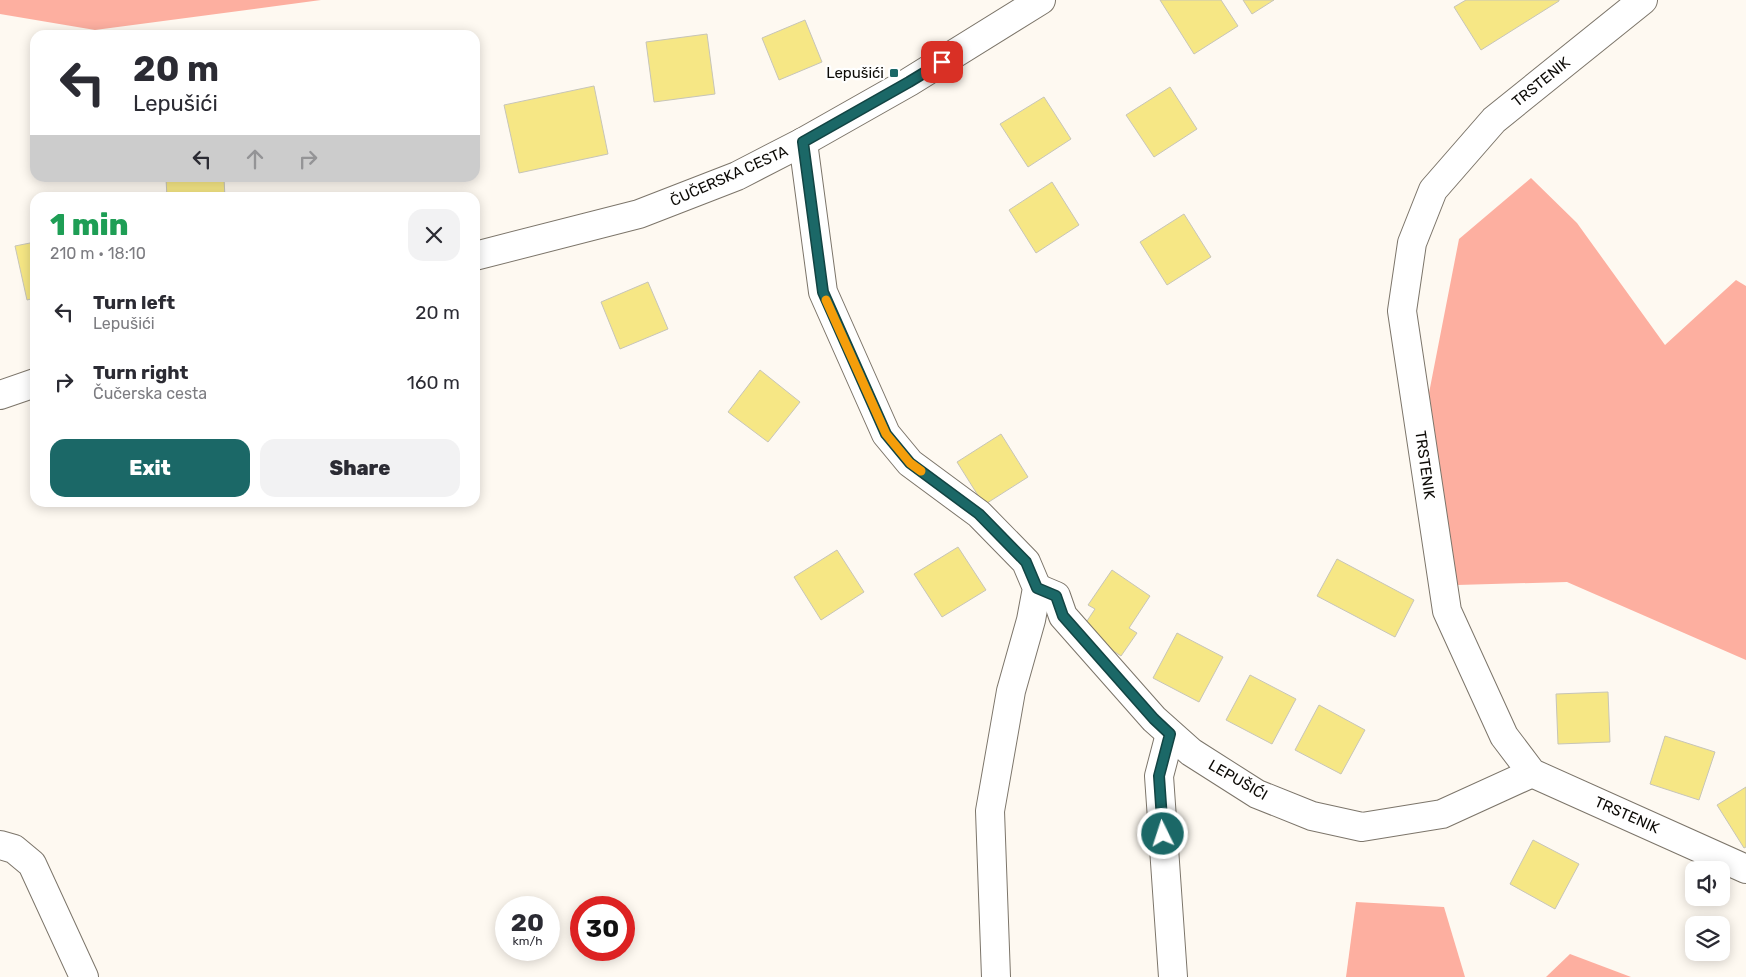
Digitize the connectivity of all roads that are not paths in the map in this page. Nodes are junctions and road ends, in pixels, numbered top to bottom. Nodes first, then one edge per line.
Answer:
1 (1041, 0) edge
2 (1643, 0) edge
3 (803, 142) junction
4 (480, 255) edge
5 (30, 385) edge
6 (0, 395) edge
7 (1037, 588) junction
8 (1170, 734) junction
9 (1532, 773) junction
10 (0, 844) edge
11 (1746, 869) edge
12 (84, 977) edge
13 (996, 977) edge
14 (1173, 977) edge

1 - 3 street, ČUČERSKA CESTA
2 - 9 street, TRSTENIK
3 - 4 street, ČUČERSKA CESTA
3 - 7 street
5 - 6 street
7 - 8 street, LEPUŠIĆI
7 - 13 street
8 - 9 street, LEPUŠIĆI
8 - 14 street
9 - 11 street, TRSTENIK
10 - 12 street

